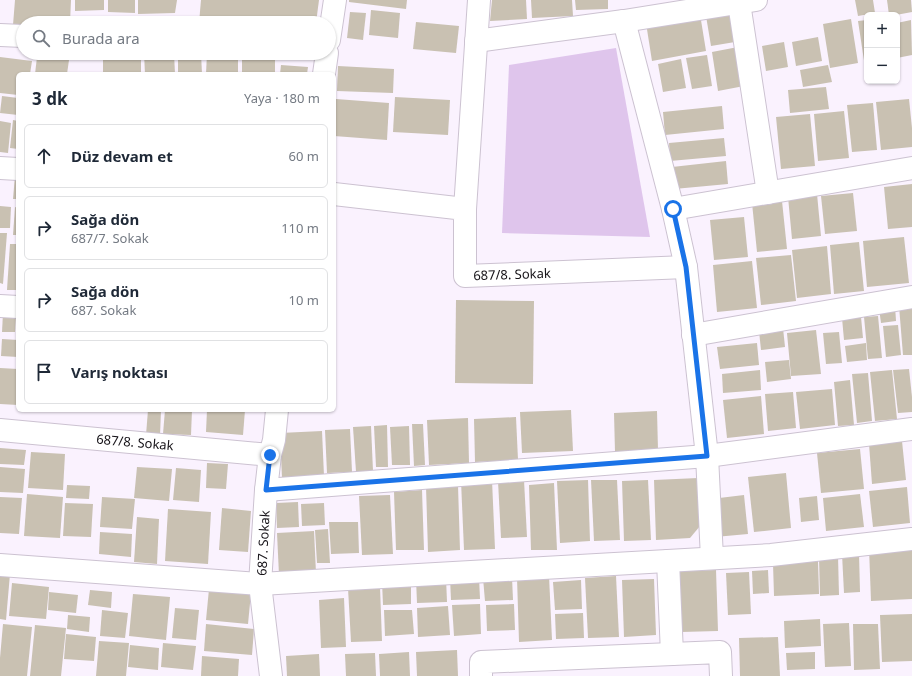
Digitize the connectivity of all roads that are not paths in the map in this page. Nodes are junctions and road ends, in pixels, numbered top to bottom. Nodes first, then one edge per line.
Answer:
1 (335, 0) edge
2 (479, 0) edge
3 (748, 1) edge
4 (333, 16) edge
5 (624, 21) junction
6 (0, 35) edge
7 (16, 36) edge
8 (476, 41) junction
9 (326, 60) edge
10 (324, 72) edge
11 (0, 168) edge
12 (912, 168) edge
13 (16, 169) edge
14 (768, 193) junction
15 (336, 194) edge
16 (465, 209) junction
17 (673, 209) junction
18 (686, 267) junction
19 (912, 297) edge
20 (0, 306) edge
21 (16, 307) edge
22 (693, 335) junction
23 (277, 412) edge
24 (912, 429) edge
25 (0, 430) edge
26 (270, 455) junction
27 (707, 456) junction
28 (266, 490) junction
29 (912, 539) edge
30 (712, 558) junction
31 (668, 561) junction
32 (0, 565) edge
33 (260, 584) junction
34 (672, 654) junction
35 (271, 676) edge
36 (481, 676) edge
37 (721, 676) edge

1 - 4 street
2 - 8 street
3 - 5 street
3 - 14 street
5 - 8 street
5 - 17 street
6 - 7 street
8 - 16 street
9 - 10 street
11 - 13 street
12 - 14 street
14 - 17 street
15 - 16 street
16 - 18 street, 687/8. Sokak
17 - 18 street
18 - 22 street
19 - 22 street
20 - 21 street
22 - 27 street
23 - 26 street, 687. Sokak
24 - 27 street
25 - 26 street, 687/8. Sokak
26 - 28 street, 687. Sokak
27 - 28 street
27 - 30 street
28 - 33 street, 687. Sokak
29 - 30 street
30 - 31 street
31 - 33 street
31 - 34 street
32 - 33 street
33 - 35 street, 687. Sokak
34 - 36 street
34 - 37 street

